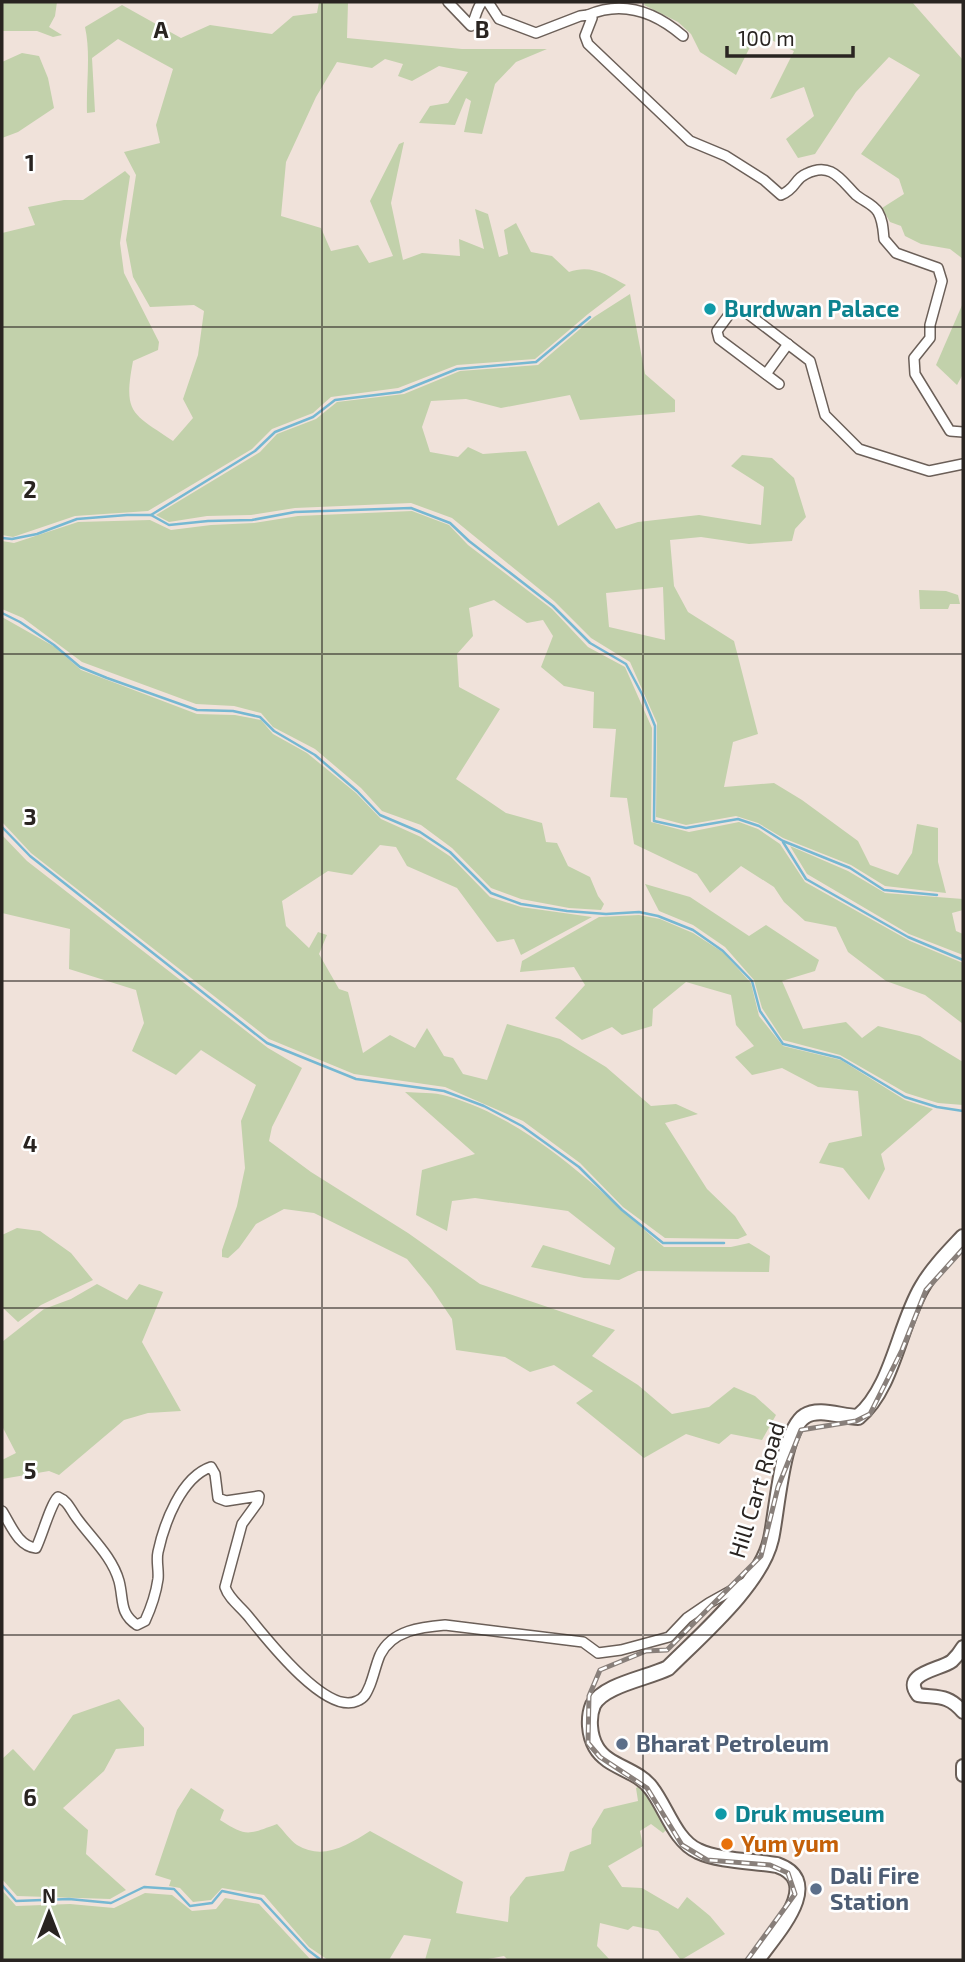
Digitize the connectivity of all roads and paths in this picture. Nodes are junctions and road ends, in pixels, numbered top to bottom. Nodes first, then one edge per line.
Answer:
1 (448, 2) edge
2 (482, 2) edge
3 (488, 2) edge
4 (588, 15) junction
5 (683, 36) dead end
6 (788, 344) junction
7 (766, 374) junction
8 (779, 384) dead end
9 (963, 432) edge
10 (963, 464) edge
11 (963, 1237) edge
12 (2, 1511) edge
13 (753, 1578) junction
14 (963, 1647) edge
15 (963, 1712) edge
16 (963, 1766) edge
17 (963, 1775) edge
18 (757, 1960) edge

1 - 2 street
3 - 4 street
4 - 5 street
4 - 9 street
6 - 7 street
6 - 7 street
6 - 10 street
7 - 8 street
11 - 13 highway, Hill Cart Road
12 - 13 street
13 - 18 highway, Hill Cart Road
14 - 15 main road
16 - 17 main road

